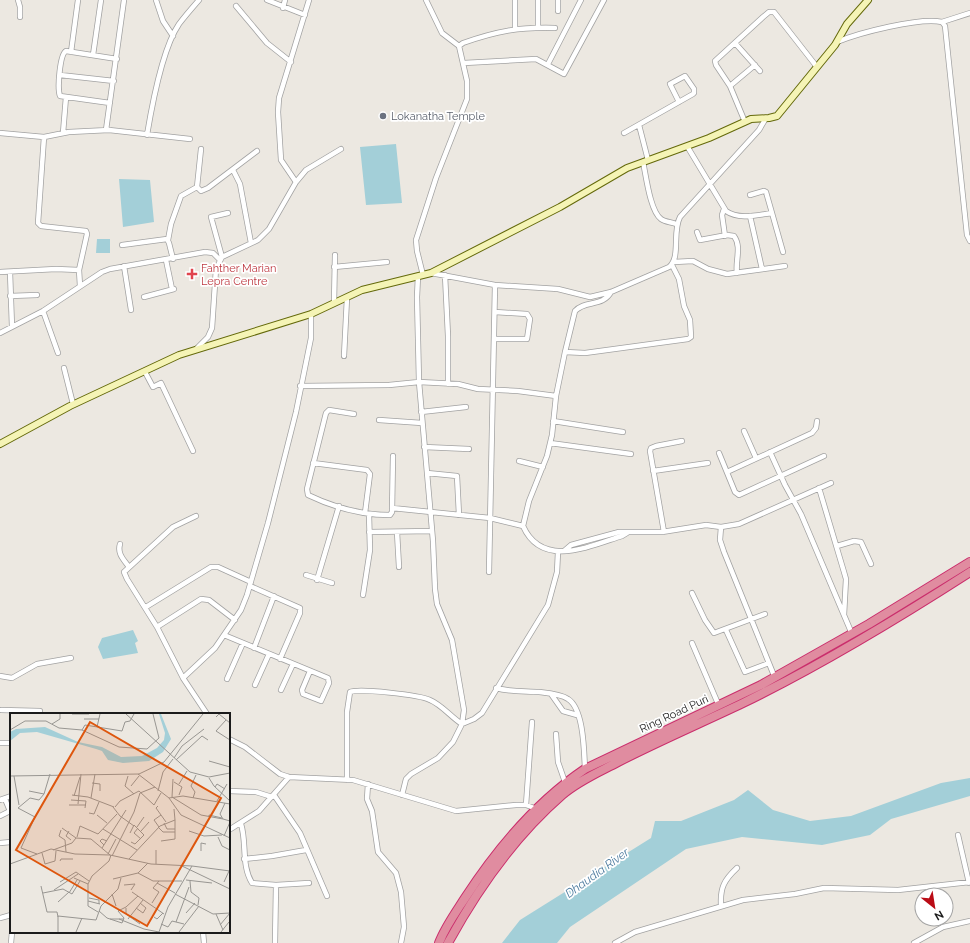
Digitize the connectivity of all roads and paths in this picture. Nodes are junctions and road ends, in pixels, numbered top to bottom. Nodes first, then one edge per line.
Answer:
1 (18, 0) edge
2 (78, 0) edge
3 (101, 0) edge
4 (124, 0) edge
5 (156, 0) edge
6 (199, 0) edge
7 (267, 0) edge
8 (285, 0) edge
9 (309, 0) edge
10 (426, 0) edge
11 (515, 0) edge
12 (538, 0) edge
13 (558, 0) edge
14 (581, 0) edge
15 (604, 0) edge
16 (868, 0) edge
17 (236, 6) dead end
18 (283, 8) junction
19 (558, 11) dead end
20 (970, 13) edge
21 (305, 15) junction
22 (20, 17) dead end
23 (942, 22) junction
24 (515, 28) junction
25 (538, 28) junction
26 (555, 28) dead end
27 (173, 36) junction
28 (837, 42) junction
29 (735, 43) junction
30 (459, 46) junction
31 (71, 52) junction
32 (94, 55) junction
33 (117, 59) junction
34 (291, 62) junction
35 (464, 63) junction
36 (548, 64) junction
37 (755, 65) junction
38 (816, 67) junction
39 (760, 71) dead end
40 (60, 75) junction
41 (114, 81) junction
42 (730, 86) junction
43 (66, 97) junction
44 (679, 102) junction
45 (110, 103) junction
46 (766, 118) junction
47 (745, 122) junction
48 (638, 125) junction
49 (106, 130) junction
50 (0, 133) edge
51 (64, 133) junction
52 (624, 133) dead end
53 (147, 134) junction
54 (44, 138) junction
55 (190, 139) dead end
56 (687, 146) junction
57 (201, 149) dead end
58 (341, 149) dead end
59 (257, 151) dead end
60 (645, 161) junction
61 (232, 170) junction
62 (296, 182) junction
63 (709, 184) junction
64 (197, 187) junction
65 (750, 195) dead end
66 (724, 209) junction
67 (228, 213) dead end
68 (772, 213) junction
69 (750, 216) junction
70 (676, 224) junction
71 (697, 232) dead end
72 (725, 236) junction
73 (168, 240) junction
74 (970, 241) edge
75 (251, 244) junction
76 (122, 245) dead end
77 (783, 252) dead end
78 (335, 255) dead end
79 (221, 258) junction
80 (172, 259) junction
81 (166, 260) junction
82 (387, 262) dead end
83 (673, 264) junction
84 (124, 266) junction
85 (785, 266) dead end
86 (334, 267) junction
87 (762, 269) junction
88 (79, 270) junction
89 (0, 272) edge
90 (10, 272) junction
91 (431, 273) junction
92 (737, 273) junction
93 (445, 275) junction
94 (421, 276) junction
95 (495, 285) junction
96 (80, 286) junction
97 (611, 292) junction
98 (37, 295) dead end
99 (10, 296) junction
100 (144, 297) dead end
101 (346, 298) junction
102 (334, 303) junction
103 (131, 310) dead end
104 (42, 311) junction
105 (495, 312) junction
106 (311, 314) junction
107 (12, 327) junction
108 (0, 334) edge
109 (494, 338) junction
110 (197, 348) junction
111 (564, 352) junction
112 (58, 353) dead end
113 (344, 356) dead end
114 (64, 368) dead end
115 (145, 372) junction
116 (419, 382) junction
117 (448, 384) junction
118 (300, 386) junction
119 (494, 390) junction
120 (556, 396) junction
121 (73, 404) junction
122 (466, 408) dead end
123 (421, 412) junction
124 (354, 414) dead end
125 (379, 420) dead end
126 (553, 421) junction
127 (817, 421) dead end
128 (422, 423) junction
129 (744, 431) dead end
130 (623, 432) dead end
131 (682, 441) dead end
132 (550, 443) junction
133 (0, 444) edge
134 (424, 447) junction
135 (469, 449) dead end
136 (193, 450) dead end
137 (770, 452) junction
138 (719, 453) dead end
139 (631, 454) dead end
140 (393, 456) dead end
141 (824, 456) dead end
142 (756, 458) junction
143 (519, 461) dead end
144 (313, 463) junction
145 (708, 463) dead end
146 (543, 467) junction
147 (654, 471) junction
148 (727, 472) junction
149 (427, 473) junction
150 (780, 476) junction
151 (831, 483) dead end
152 (819, 488) junction
153 (794, 500) junction
154 (339, 506) junction
155 (392, 508) junction
156 (431, 513) junction
157 (367, 514) junction
158 (459, 515) junction
159 (196, 516) dead end
160 (490, 518) junction
161 (524, 526) junction
162 (721, 527) junction
163 (432, 531) junction
164 (369, 532) junction
165 (397, 532) junction
166 (664, 532) junction
167 (120, 544) dead end
168 (837, 546) junction
169 (558, 552) junction
170 (970, 562) edge
171 (871, 564) dead end
172 (399, 566) dead end
173 (130, 567) junction
174 (489, 572) dead end
175 (970, 572) edge
176 (306, 576) dead end
177 (317, 580) junction
178 (332, 583) dead end
179 (250, 584) junction
180 (692, 593) dead end
181 (274, 596) junction
182 (363, 596) dead end
183 (146, 607) junction
184 (765, 614) dead end
185 (844, 616) junction
186 (235, 620) junction
187 (751, 620) junction
188 (157, 627) junction
189 (726, 630) junction
190 (852, 634) junction
191 (224, 635) junction
192 (243, 643) junction
193 (692, 643) dead end
194 (254, 648) junction
195 (269, 654) junction
196 (71, 658) dead end
197 (280, 659) junction
198 (769, 663) junction
199 (293, 664) junction
200 (310, 671) junction
201 (0, 676) edge
202 (183, 678) junction
203 (775, 678) junction
204 (227, 679) dead end
205 (255, 685) dead end
206 (496, 688) junction
207 (281, 690) dead end
208 (551, 694) junction
209 (719, 706) junction
210 (1, 710) dead end
211 (40, 711) dead end
212 (18, 712) edge
213 (206, 713) edge
214 (577, 715) junction
215 (532, 722) dead end
216 (462, 724) junction
217 (556, 734) dead end
218 (230, 740) edge
219 (585, 769) junction
220 (288, 777) junction
221 (347, 780) junction
222 (565, 782) junction
223 (368, 784) junction
224 (230, 792) edge
225 (402, 795) junction
226 (273, 796) junction
227 (3, 799) edge
228 (526, 805) junction
229 (537, 809) junction
230 (0, 816) edge
231 (241, 824) junction
232 (230, 830) edge
233 (958, 835) dead end
234 (10, 842) edge
235 (0, 843) edge
236 (306, 850) junction
237 (244, 859) junction
238 (737, 868) dead end
239 (309, 883) dead end
240 (969, 883) edge
241 (276, 884) junction
242 (327, 896) dead end
243 (721, 905) junction
244 (10, 915) edge
245 (0, 918) edge
246 (970, 921) edge
247 (12, 933) edge
248 (203, 933) edge
249 (11, 943) edge
250 (204, 943) edge
251 (275, 943) edge
252 (401, 943) edge
253 (438, 943) edge
254 (448, 943) edge
255 (615, 943) edge
256 (914, 943) edge

1 - 22 street
2 - 31 street
3 - 32 street
4 - 33 street
5 - 27 street
6 - 27 street
7 - 18 street
8 - 18 street
9 - 21 street
10 - 30 street
11 - 24 street
12 - 25 street
13 - 19 street
14 - 36 street
15 - 36 street
16 - 28 street
17 - 34 street
18 - 21 street
20 - 23 street
21 - 34 street
23 - 28 street
23 - 74 street
24 - 25 street
24 - 30 street
25 - 26 street
27 - 53 street
28 - 38 street
29 - 37 street
29 - 38 street
29 - 42 street
30 - 35 street
31 - 32 street
31 - 40 street
32 - 33 street
33 - 41 street
34 - 62 street
35 - 36 street
35 - 94 street
37 - 39 street
37 - 42 street
38 - 46 street
40 - 41 street
40 - 43 street
41 - 45 street
42 - 47 street
43 - 45 street
43 - 51 street
44 - 44 street
44 - 48 street
45 - 49 street
46 - 47 street
46 - 63 street
47 - 56 street
48 - 52 street
48 - 60 street
49 - 51 street
49 - 53 street
50 - 54 street
51 - 54 street
53 - 55 street
54 - 88 street
56 - 60 street
56 - 63 street
57 - 64 street
58 - 62 street
59 - 61 street
60 - 70 street
60 - 91 street
61 - 64 street
61 - 75 street
62 - 75 street
63 - 66 street
63 - 70 street
64 - 73 street
65 - 68 street
66 - 69 street
66 - 72 street
67 - 79 street
68 - 69 street
68 - 77 street
69 - 87 street
70 - 83 street
71 - 72 street
72 - 92 street
73 - 76 street
73 - 80 street
75 - 79 street
78 - 86 street
79 - 80 street
79 - 110 street
80 - 81 street
81 - 84 street
81 - 100 street
82 - 86 street
83 - 92 street
83 - 97 street
83 - 111 street
84 - 96 street
84 - 103 street
85 - 87 street
86 - 102 street
87 - 92 street
88 - 90 street
88 - 96 street
89 - 90 street
90 - 99 street
91 - 93 street
91 - 94 street
93 - 95 street
93 - 117 street
94 - 101 street
94 - 116 street
95 - 97 street
95 - 105 street
96 - 104 street
97 - 111 street
98 - 99 street
99 - 107 street
101 - 102 street
101 - 113 street
102 - 106 street
104 - 107 street
104 - 112 street
105 - 109 street
105 - 109 street
106 - 110 street
106 - 118 street
107 - 108 street
109 - 119 street
110 - 115 street
111 - 120 street
114 - 121 street
115 - 121 street
115 - 136 street
116 - 117 street
116 - 118 street
116 - 123 street
117 - 119 street
118 - 179 street
119 - 120 street
119 - 160 street
120 - 126 street
121 - 133 street
122 - 123 street
123 - 128 street
124 - 144 street
125 - 128 street
126 - 130 street
126 - 132 street
127 - 137 street
128 - 134 street
129 - 142 street
131 - 147 street
132 - 139 street
132 - 146 street
134 - 135 street
134 - 149 street
137 - 142 street
137 - 150 street
138 - 148 street
140 - 155 street
141 - 150 street
142 - 148 street
143 - 146 street
144 - 154 street
144 - 157 street
145 - 147 street
146 - 161 street
147 - 166 street
148 - 150 street
149 - 156 street
149 - 158 street
150 - 153 street
151 - 152 street
152 - 153 street
152 - 168 street
153 - 162 street
153 - 185 street
154 - 157 street
154 - 177 street
155 - 156 street
155 - 157 street
156 - 158 street
156 - 163 street
157 - 164 street
158 - 160 street
159 - 173 street
160 - 161 street
160 - 174 street
161 - 169 street
162 - 166 street
162 - 187 street
163 - 165 street
163 - 216 street
164 - 165 street
164 - 182 street
165 - 172 street
166 - 169 street
167 - 173 street
168 - 171 street
168 - 185 street
169 - 206 street
170 - 190 highway, Ring Road Puri
173 - 183 street
175 - 254 highway, Ring Road Puri
176 - 177 street
177 - 178 street
179 - 181 street
179 - 183 street
179 - 186 street
180 - 189 street
181 - 194 street
181 - 197 street
183 - 188 street
184 - 187 street
185 - 190 street
186 - 188 street
186 - 191 street
187 - 189 street
187 - 198 street
188 - 202 street
189 - 198 street
190 - 203 highway, Ring Road Puri
191 - 192 street
191 - 202 street
192 - 194 street
192 - 204 street
193 - 209 street
194 - 195 street
195 - 197 street
195 - 205 street
196 - 201 street
197 - 199 street
198 - 203 street
199 - 200 street
199 - 207 street
200 - 200 street
202 - 213 street
203 - 209 highway, Ring Road Puri
206 - 208 street
206 - 216 street
208 - 214 street
208 - 214 street
209 - 219 highway, Ring Road Puri
210 - 212 street
211 - 212 street
214 - 219 street
215 - 228 street
216 - 221 street
216 - 225 street
217 - 222 street
218 - 220 street
219 - 222 highway, Ring Road Puri
220 - 221 street
220 - 226 street
221 - 223 street
222 - 229 highway, Ring Road Puri
223 - 225 street
223 - 252 street
224 - 226 street
225 - 228 street
226 - 231 street
226 - 236 street
227 - 230 street
228 - 229 street
229 - 253 highway, Ring Road Puri
231 - 232 street
231 - 237 street
233 - 240 street
234 - 235 street
236 - 237 street
236 - 242 street
237 - 241 street
238 - 243 street
239 - 241 street
240 - 243 street
241 - 251 street
243 - 255 street
244 - 245 street
246 - 256 street
247 - 249 street
248 - 250 street

